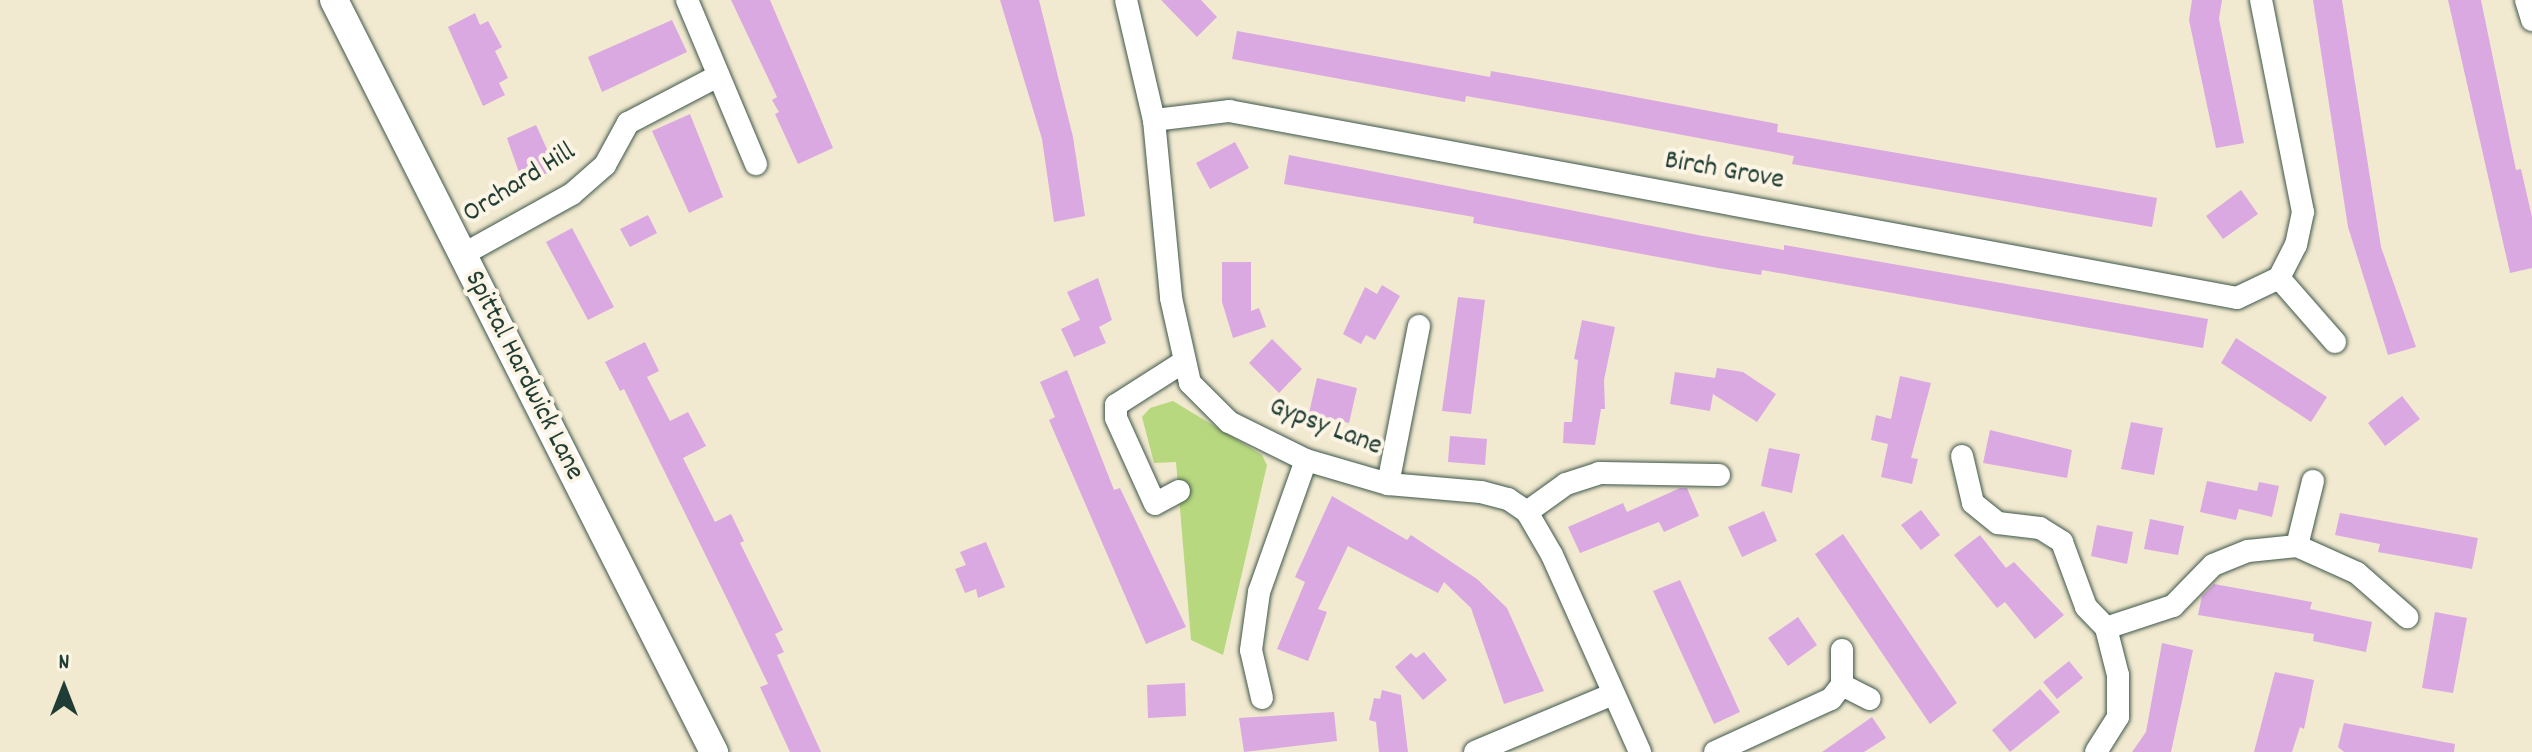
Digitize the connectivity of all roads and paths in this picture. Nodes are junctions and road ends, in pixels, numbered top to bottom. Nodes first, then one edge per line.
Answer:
1 (334, 0) edge
2 (687, 0) edge
3 (1126, 0) edge
4 (2261, 0) edge
5 (2526, 0) edge
6 (2532, 20) edge
7 (718, 76) junction
8 (1154, 120) junction
9 (756, 164) dead end
10 (462, 255) junction
11 (2279, 278) junction
12 (1419, 326) dead end
13 (2335, 342) dead end
14 (1182, 363) junction
15 (1962, 456) dead end
16 (1306, 460) junction
17 (1719, 475) dead end
18 (2313, 481) dead end
19 (1388, 484) junction
20 (1179, 491) dead end
21 (1527, 512) junction
22 (2297, 546) junction
23 (2407, 617) dead end
24 (2106, 628) junction
25 (1842, 650) dead end
26 (1842, 685) junction
27 (1613, 694) junction
28 (1262, 698) dead end
29 (1870, 699) dead end
30 (714, 752) edge
31 (1475, 752) edge
32 (1640, 752) edge
33 (1715, 752) edge
34 (2096, 752) edge

1 - 10 street, Spittal Hardwick Lane
2 - 7 street
3 - 8 street, Gypsy Lane
4 - 11 street
5 - 6 street
7 - 9 street
7 - 10 street, Orchard Hill
8 - 11 street, Birch Grove
8 - 14 street, Gypsy Lane
10 - 30 street, Spittal Hardwick Lane
11 - 13 street
12 - 19 street
14 - 16 street, Gypsy Lane
14 - 20 street
15 - 24 street
16 - 19 street, Gypsy Lane
16 - 28 street
17 - 21 street
18 - 22 street
19 - 21 street, Gypsy Lane
21 - 27 street
22 - 23 street
22 - 24 street
24 - 34 street
25 - 26 street
26 - 29 street
26 - 33 street
27 - 31 street
27 - 32 street

